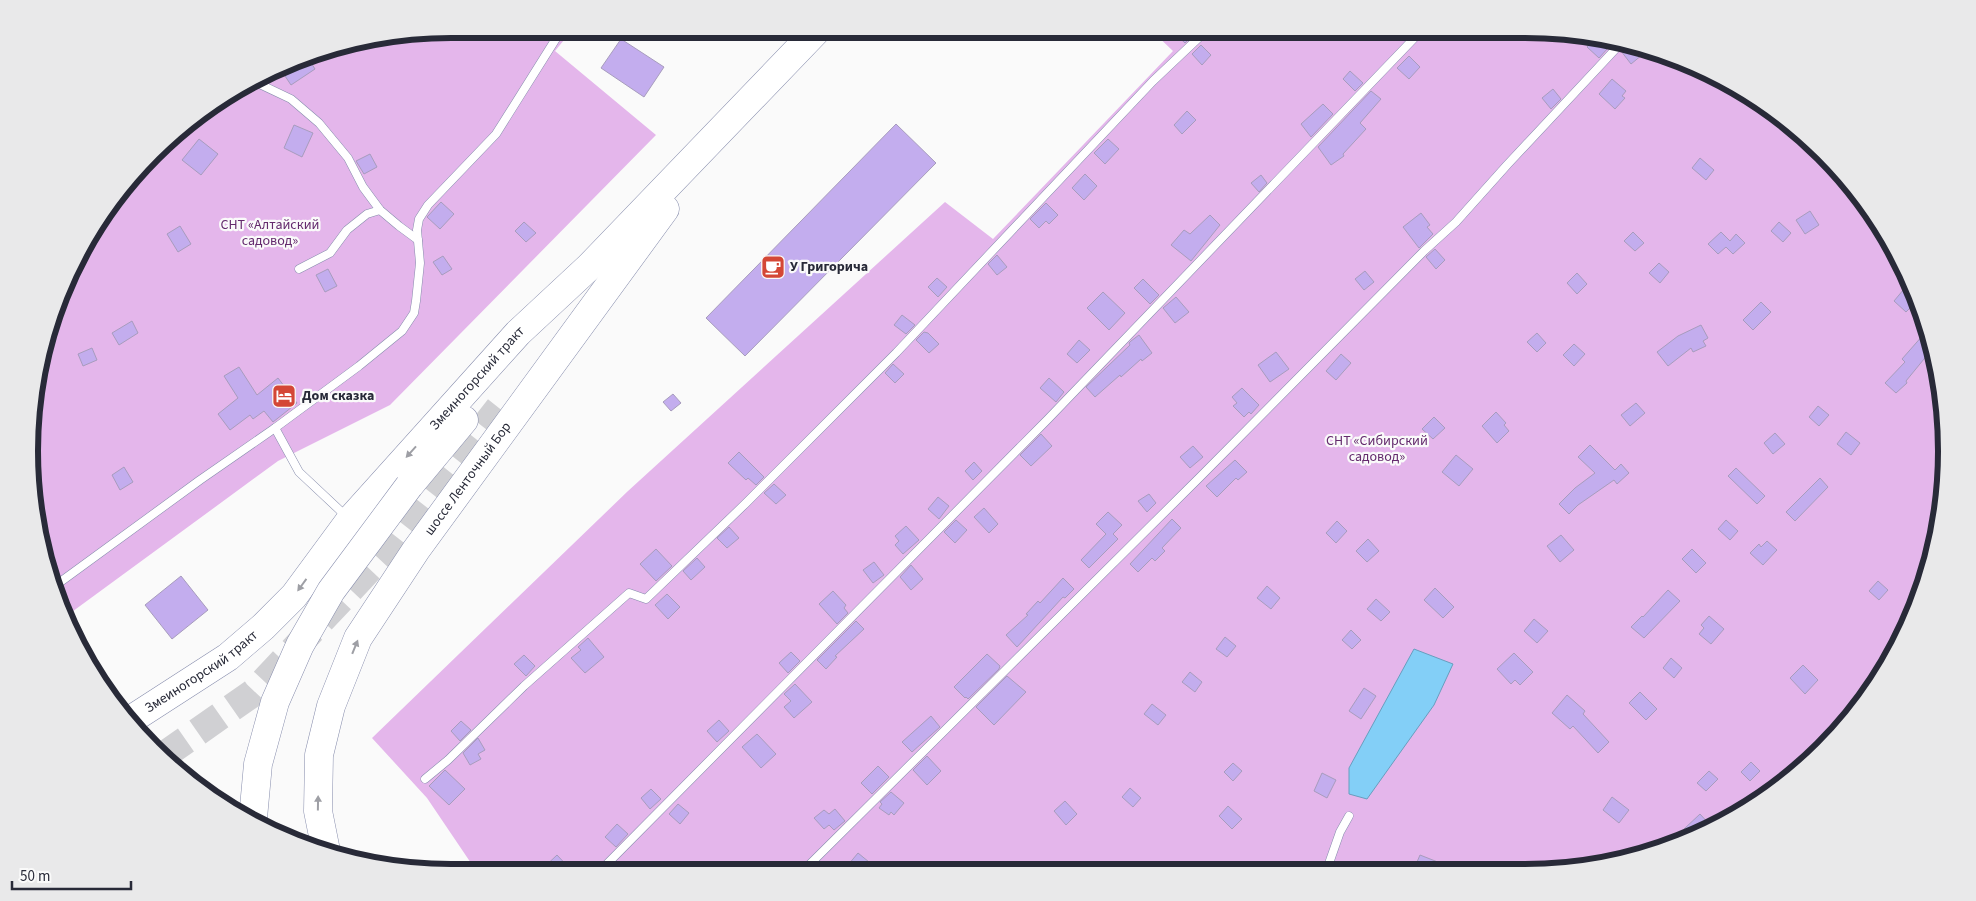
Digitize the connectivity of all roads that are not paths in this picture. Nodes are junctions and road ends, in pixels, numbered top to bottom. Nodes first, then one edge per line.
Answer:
1 (556, 38) edge
2 (809, 38) edge
3 (1198, 38) edge
4 (1413, 38) edge
5 (1617, 48) edge
6 (260, 84) edge
7 (710, 142) junction
8 (380, 210) junction
9 (650, 230) junction
10 (418, 240) junction
11 (590, 266) junction
12 (299, 269) dead end
13 (499, 408) tunnel mouth
14 (275, 428) junction
15 (350, 520) junction
16 (59, 583) edge
17 (135, 717) edge
18 (425, 779) dead end
19 (253, 813) edge
20 (1349, 816) dead end
21 (325, 844) edge
22 (607, 864) edge
23 (810, 864) edge
24 (1329, 864) edge

1 - 10 lane
2 - 7 highway, Змеиногорский тракт
3 - 18 lane
4 - 22 lane
5 - 23 lane
6 - 8 lane
7 - 9 highway, шоссе Ленточный Бор
7 - 11 highway, Змеиногорский тракт
8 - 10 lane
8 - 12 lane
9 - 13 highway
21 -> 9 highway, шоссе Ленточный Бор
10 - 14 lane
11 -> 15 highway, Змеиногорский тракт
11 - 19 highway, bridge
14 - 15 lane
14 - 16 lane
15 -> 17 highway, Змеиногорский тракт
20 - 24 lane

